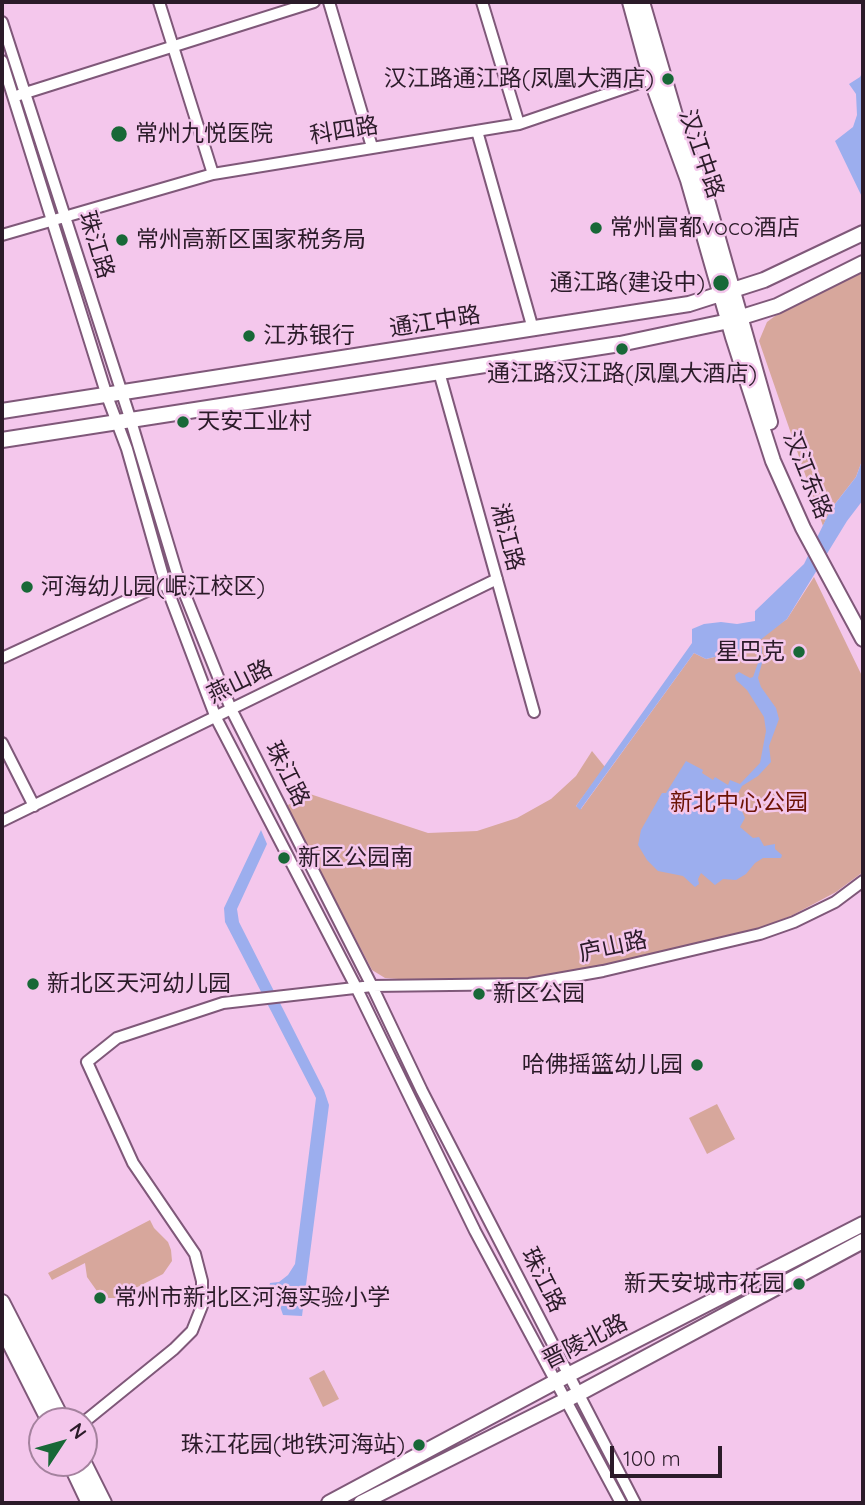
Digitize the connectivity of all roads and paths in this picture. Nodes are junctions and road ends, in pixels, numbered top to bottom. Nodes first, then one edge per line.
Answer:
1 (159, 2) edge
2 (274, 2) edge
3 (314, 2) edge
4 (329, 2) edge
5 (482, 2) edge
6 (630, 2) edge
7 (642, 2) edge
8 (277, 13) junction
9 (2, 22) edge
10 (173, 46) junction
11 (2, 61) edge
12 (652, 79) junction
13 (25, 93) junction
14 (13, 97) junction
15 (519, 124) junction
16 (477, 131) junction
17 (372, 147) junction
18 (213, 174) junction
19 (65, 216) junction
20 (51, 219) junction
21 (863, 233) edge
22 (2, 235) edge
23 (863, 263) edge
24 (727, 292) junction
25 (735, 315) junction
26 (533, 329) junction
27 (439, 372) junction
28 (114, 395) junction
29 (2, 411) edge
30 (124, 421) junction
31 (2, 440) edge
32 (830, 569) junction
33 (178, 577) junction
34 (497, 579) junction
35 (165, 583) junction
36 (863, 625) edge
37 (863, 639) edge
38 (2, 658) edge
39 (231, 709) junction
40 (534, 712) dead end
41 (216, 718) junction
42 (2, 743) edge
43 (34, 806) junction
44 (2, 821) edge
45 (863, 881) edge
46 (372, 986) junction
47 (356, 987) junction
48 (863, 1224) edge
49 (863, 1241) edge
50 (2, 1302) edge
51 (2, 1328) edge
52 (563, 1378) junction
53 (572, 1397) junction
54 (42, 1407) edge
55 (56, 1407) edge
56 (98, 1411) edge
57 (77, 1477) edge
58 (91, 1477) edge
59 (89, 1503) edge
60 (104, 1503) edge
61 (330, 1503) edge
62 (361, 1503) edge
63 (621, 1503) edge
64 (635, 1503) edge

1 - 10 street
2 - 8 street
3 - 8 street
4 - 17 street
5 - 15 street
6 - 12 main road, 汉江中路
7 - 24 main road, 汉江中路
8 - 10 street
9 - 13 street, 珠江路
10 - 13 street
10 - 18 street
11 - 14 street, 珠江路
12 - 15 street, 科四路
12 - 24 main road, 汉江中路
13 - 14 street
13 - 19 street, 珠江路
14 - 20 street, 珠江路
15 - 16 street, 科四路
16 - 17 street, 科四路
16 - 26 street
17 - 18 street, 科四路
18 - 19 street, 科四路
19 - 20 street, 科四路
19 - 28 street, 珠江路
20 - 22 street, 科四路
20 - 28 street, 珠江路
21 - 24 main road, 通江中路
23 - 25 main road
24 - 25 main road, 汉江中路
24 - 26 main road, 通江中路
25 - 27 main road
25 - 32 main road, 汉江东路
26 - 28 main road, 通江中路
27 - 30 main road
27 - 34 street, 湘江路
28 - 29 main road, 通江中路
28 - 30 street, 珠江路
30 - 31 main road
30 - 33 street, 珠江路
30 - 35 street, 珠江路
32 - 36 main road, 汉江东路
32 - 37 main road, 汉江东路
33 - 35 street
33 - 39 street, 珠江路
34 - 39 street, 燕山路
34 - 40 street, 湘江路
35 - 38 street
35 - 41 street, 珠江路
39 - 41 street, 燕山路
39 - 46 street, 珠江路
41 - 43 street, 燕山路
41 - 47 street, 珠江路
42 - 43 street
43 - 44 street, 燕山路
45 - 46 street, 庐山路
46 - 47 street, 庐山路
46 - 52 street, 珠江路
47 - 52 street, 珠江路
47 - 56 street, 庐山路
48 - 52 main road, 晋陵北路
49 - 53 main road, 晋陵北路
50 - 55 main road
51 - 54 main road
52 - 53 street, 珠江路
52 - 61 main road, 晋陵北路
53 - 62 main road, 晋陵北路
53 - 63 street, 珠江路
53 - 64 street, 珠江路
57 - 59 main road
58 - 60 main road

